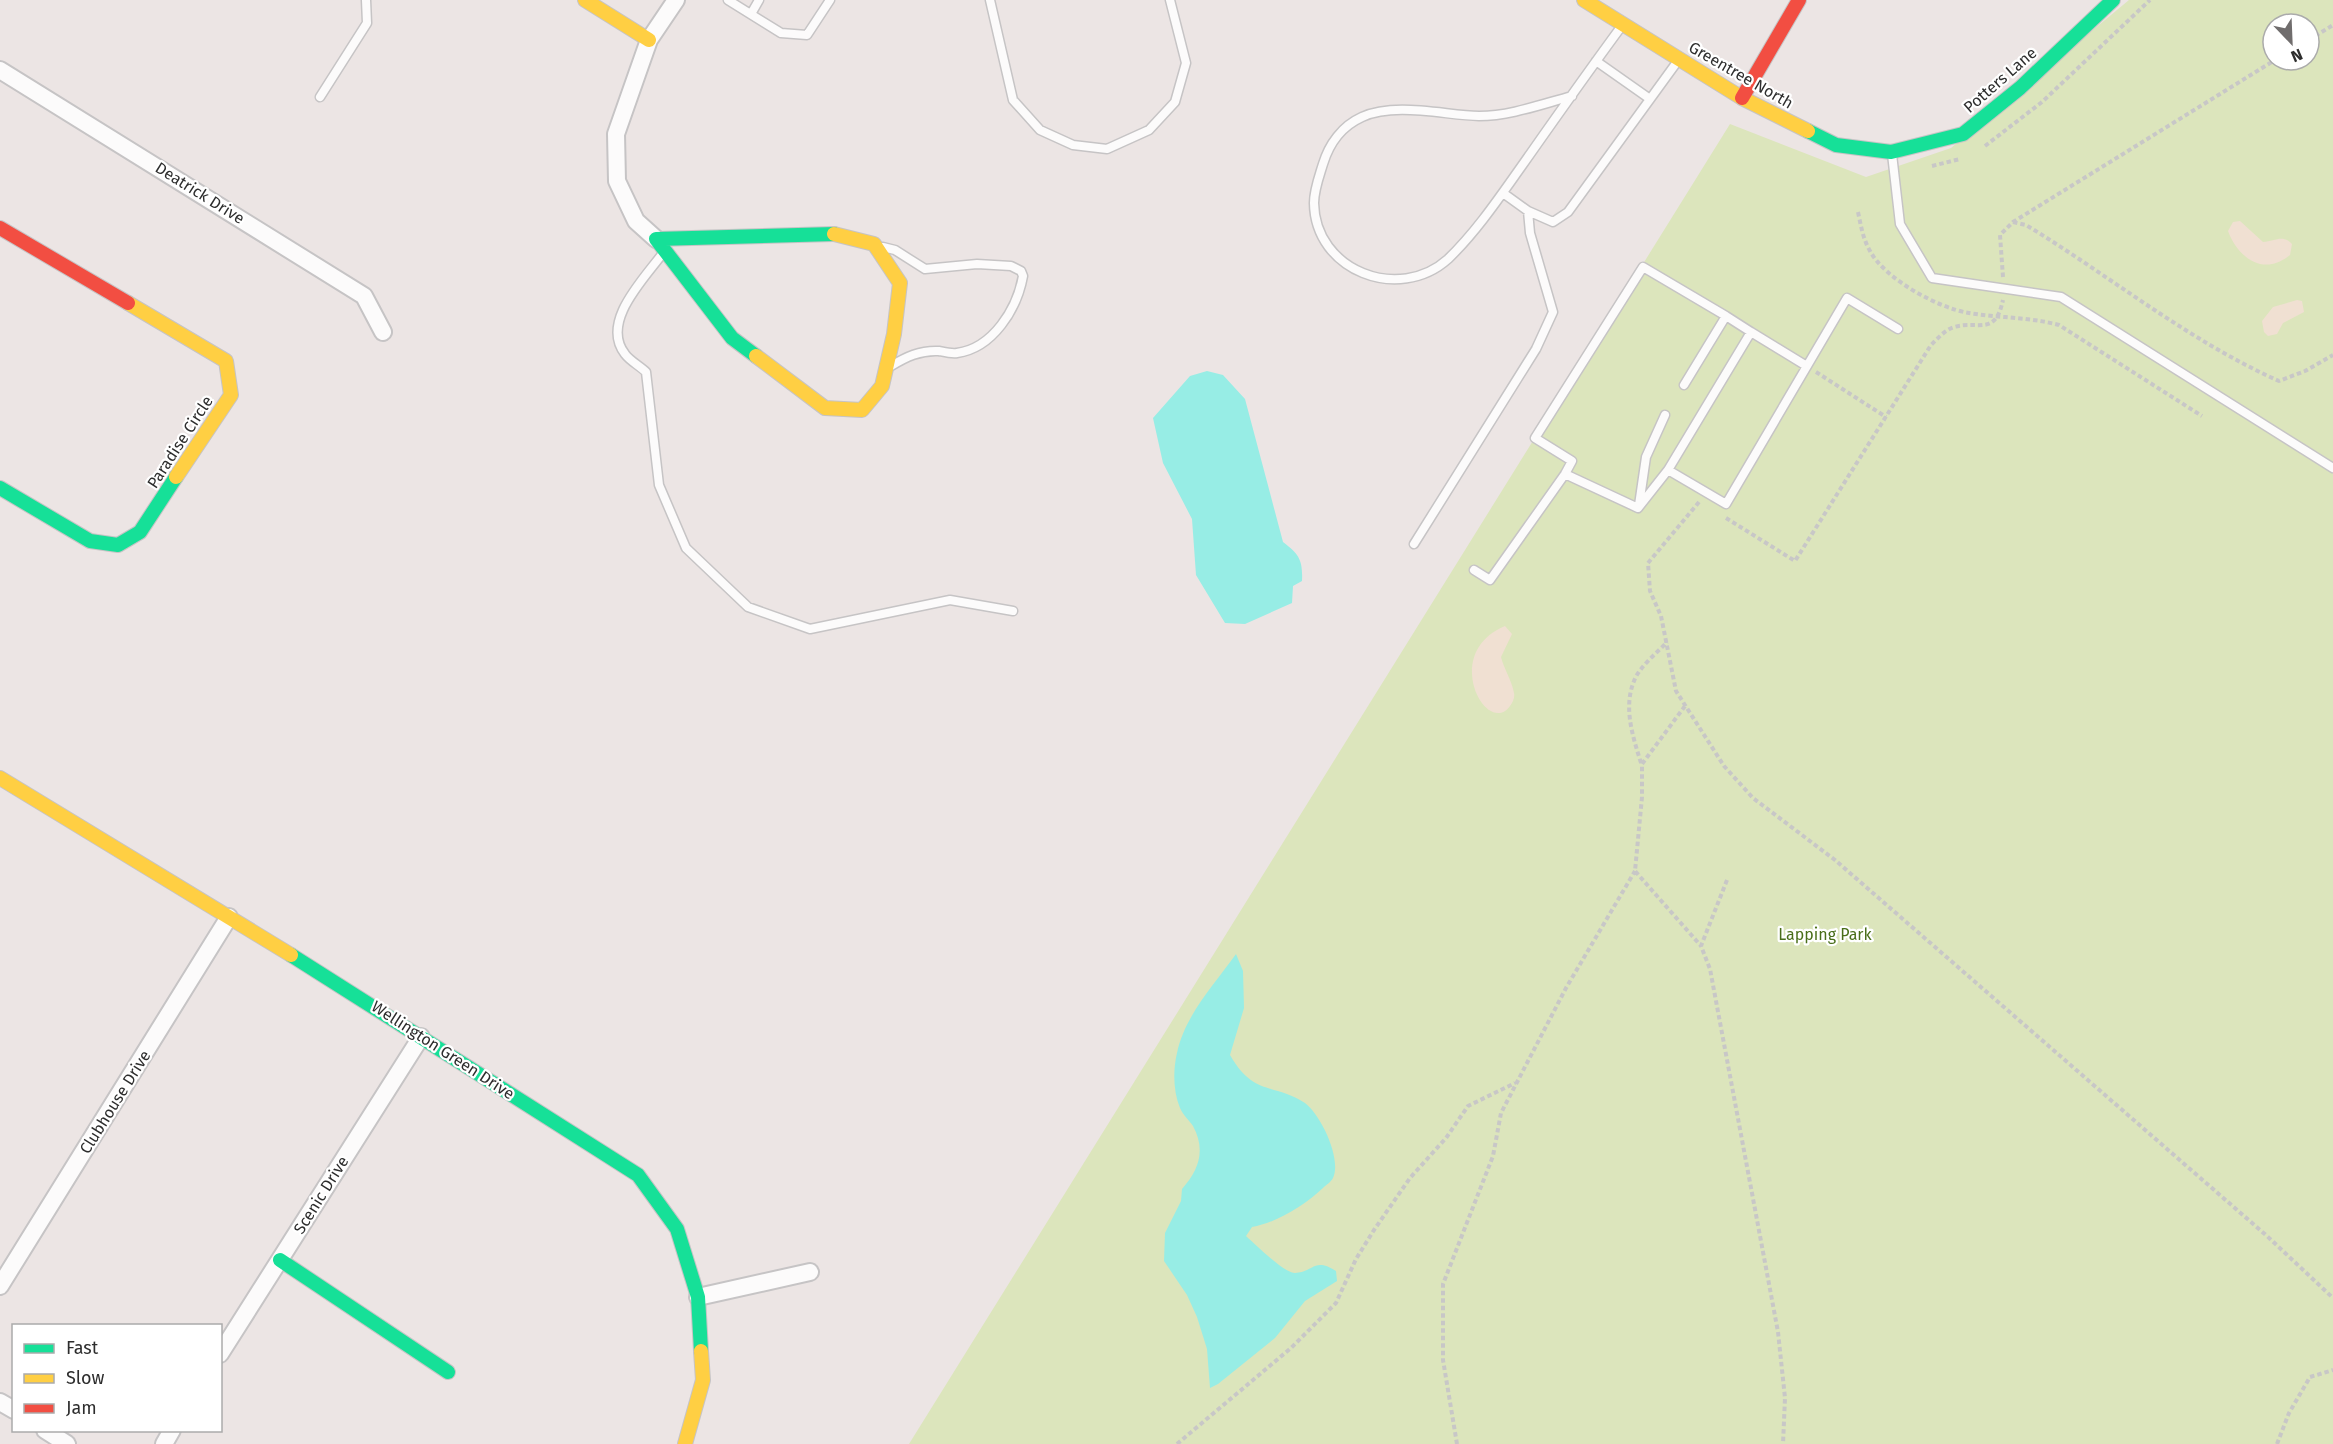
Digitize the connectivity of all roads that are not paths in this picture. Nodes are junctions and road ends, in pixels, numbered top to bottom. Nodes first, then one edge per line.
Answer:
1 (366, 0) edge
2 (676, 0) edge
3 (728, 0) edge
4 (759, 0) edge
5 (830, 0) edge
6 (990, 0) edge
7 (1170, 0) edge
8 (1584, 0) edge
9 (1799, 0) edge
10 (2112, 0) edge
11 (592, 2) edge
12 (751, 14) junction
13 (1623, 24) junction
14 (649, 40) junction
15 (1679, 59) junction
16 (1596, 61) junction
17 (0, 70) edge
18 (1572, 96) junction
19 (320, 97) dead end
20 (1742, 98) junction
21 (1650, 99) junction
22 (1891, 152) junction
23 (1503, 193) junction
24 (1528, 211) junction
25 (0, 228) edge
26 (874, 244) junction
27 (660, 245) junction
28 (1726, 316) junction
29 (1898, 329) dead end
30 (383, 332) dead end
31 (1751, 332) junction
32 (1805, 365) junction
33 (886, 370) junction
34 (1684, 385) dead end
35 (1665, 415) dead end
36 (2333, 468) edge
37 (1668, 470) junction
38 (1565, 474) junction
39 (0, 488) edge
40 (1638, 508) junction
41 (1414, 544) dead end
42 (1474, 570) dead end
43 (1013, 611) dead end
44 (0, 778) edge
45 (229, 917) junction
46 (422, 1037) junction
47 (280, 1260) junction
48 (810, 1272) dead end
49 (0, 1286) edge
50 (698, 1297) junction
51 (222, 1351) edge
52 (448, 1372) dead end
53 (47, 1432) edge
54 (67, 1444) edge
55 (685, 1444) edge

1 - 19 lane
2 - 14 street
3 - 12 lane
4 - 12 lane
5 - 12 lane
6 - 7 lane
8 - 13 street, Greentree North
9 - 20 street
10 - 22 street, Potters Lane
11 - 14 street
13 - 15 street, Greentree North
13 - 16 lane
14 - 27 street
15 - 20 street, Greentree North
15 - 21 lane
16 - 18 lane
16 - 21 lane
17 - 30 street, Deatrick Drive
18 - 23 lane
18 - 23 lane
20 - 22 street, Greentree North
21 - 24 lane
22 - 36 lane
23 - 24 lane
24 - 41 lane
25 - 39 street, Paradise Circle
26 - 27 street
26 - 33 street
26 - 33 lane
27 - 33 street
27 - 43 lane
28 - 31 lane
28 - 34 lane
28 - 38 lane
29 - 32 lane
31 - 32 lane
31 - 37 lane
32 - 37 lane
35 - 40 lane
37 - 40 lane
38 - 40 lane
38 - 42 lane
44 - 45 street, Wellington Green Drive
45 - 46 street, Wellington Green Drive
45 - 49 street, Clubhouse Drive
46 - 47 street, Scenic Drive
46 - 50 street, Wellington Green Drive
47 - 51 street, Scenic Drive
47 - 52 street
48 - 50 street
50 - 55 street, Wellington Green Drive
53 - 54 street

